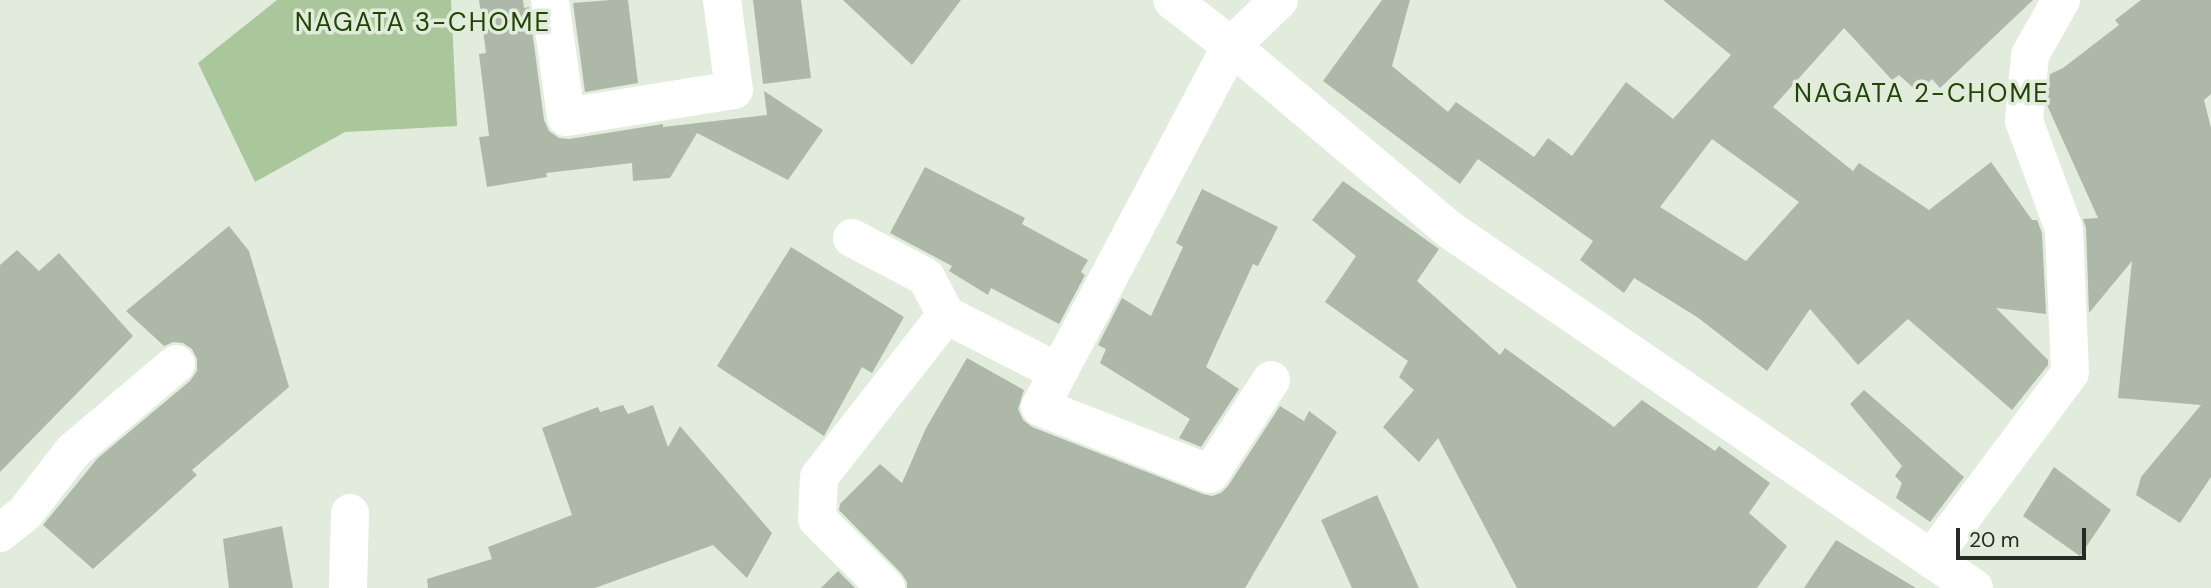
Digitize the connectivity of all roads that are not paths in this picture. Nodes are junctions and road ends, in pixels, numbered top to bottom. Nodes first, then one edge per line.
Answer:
1 (550, 0) edge
2 (722, 0) edge
3 (1172, 0) edge
4 (1279, 0) edge
5 (2061, 0) edge
6 (1231, 46) junction
7 (852, 238) dead end
8 (946, 315) junction
9 (176, 364) dead end
10 (1058, 372) junction
11 (1271, 380) dead end
12 (350, 513) dead end
13 (0, 533) edge
14 (1931, 559) junction
15 (348, 588) edge
16 (886, 588) edge
17 (1974, 588) edge

1 - 2 street
3 - 6 street
4 - 6 street
5 - 14 street
6 - 10 street
6 - 14 street
7 - 8 street
8 - 10 street
8 - 16 street
9 - 13 street
10 - 11 street
12 - 15 street
14 - 17 street

